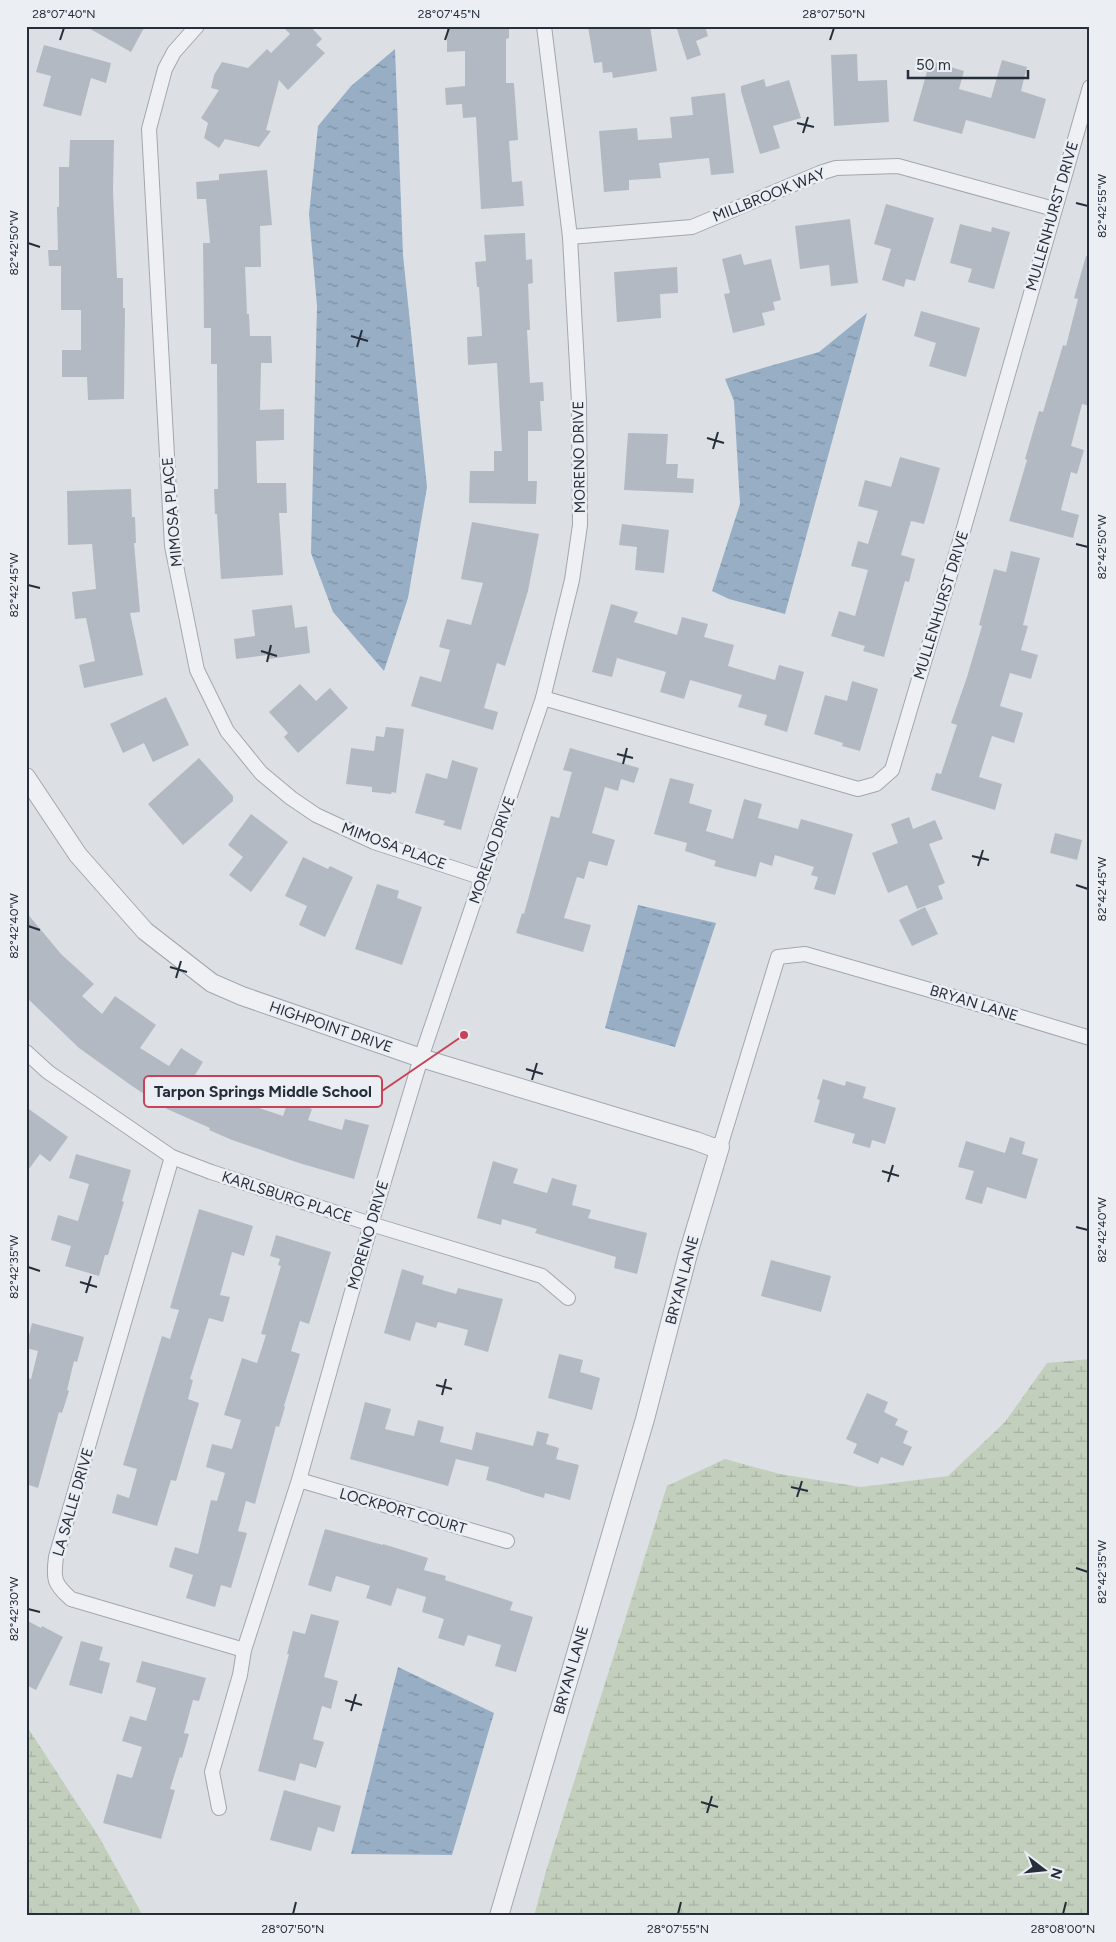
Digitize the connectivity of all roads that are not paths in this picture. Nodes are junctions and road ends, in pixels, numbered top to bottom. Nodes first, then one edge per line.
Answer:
1 (197, 26) edge
2 (544, 26) edge
3 (1090, 87) edge
4 (1054, 210) junction
5 (570, 237) junction
6 (543, 698) junction
7 (26, 777) edge
8 (483, 878) junction
9 (1090, 1038) edge
10 (26, 1052) edge
11 (421, 1058) junction
12 (720, 1147) junction
13 (172, 1157) junction
14 (371, 1224) junction
15 (568, 1298) dead end
16 (299, 1480) junction
17 (507, 1541) dead end
18 (244, 1650) junction
19 (218, 1808) dead end
20 (499, 1916) edge

1 - 8 street, MIMOSA PLACE
2 - 5 street, MORENO DRIVE
3 - 4 street, MULLENHURST DRIVE
4 - 5 street, MILLBROOK WAY
4 - 6 street, MULLENHURST DRIVE
5 - 6 street, MORENO DRIVE
6 - 8 street, MORENO DRIVE
7 - 11 street, HIGHPOINT DRIVE
8 - 11 street, MORENO DRIVE
9 - 12 street, BRYAN LANE
10 - 13 street, KARLSBURG PLACE
11 - 12 street, HIGHPOINT DRIVE
11 - 14 street, MORENO DRIVE
12 - 20 street, BRYAN LANE
13 - 14 street, KARLSBURG PLACE
13 - 18 street, LA SALLE DRIVE
14 - 15 street, KARLSBURG PLACE
14 - 16 street, MORENO DRIVE
16 - 17 street, LOCKPORT COURT
16 - 18 street, MORENO DRIVE
18 - 19 street

